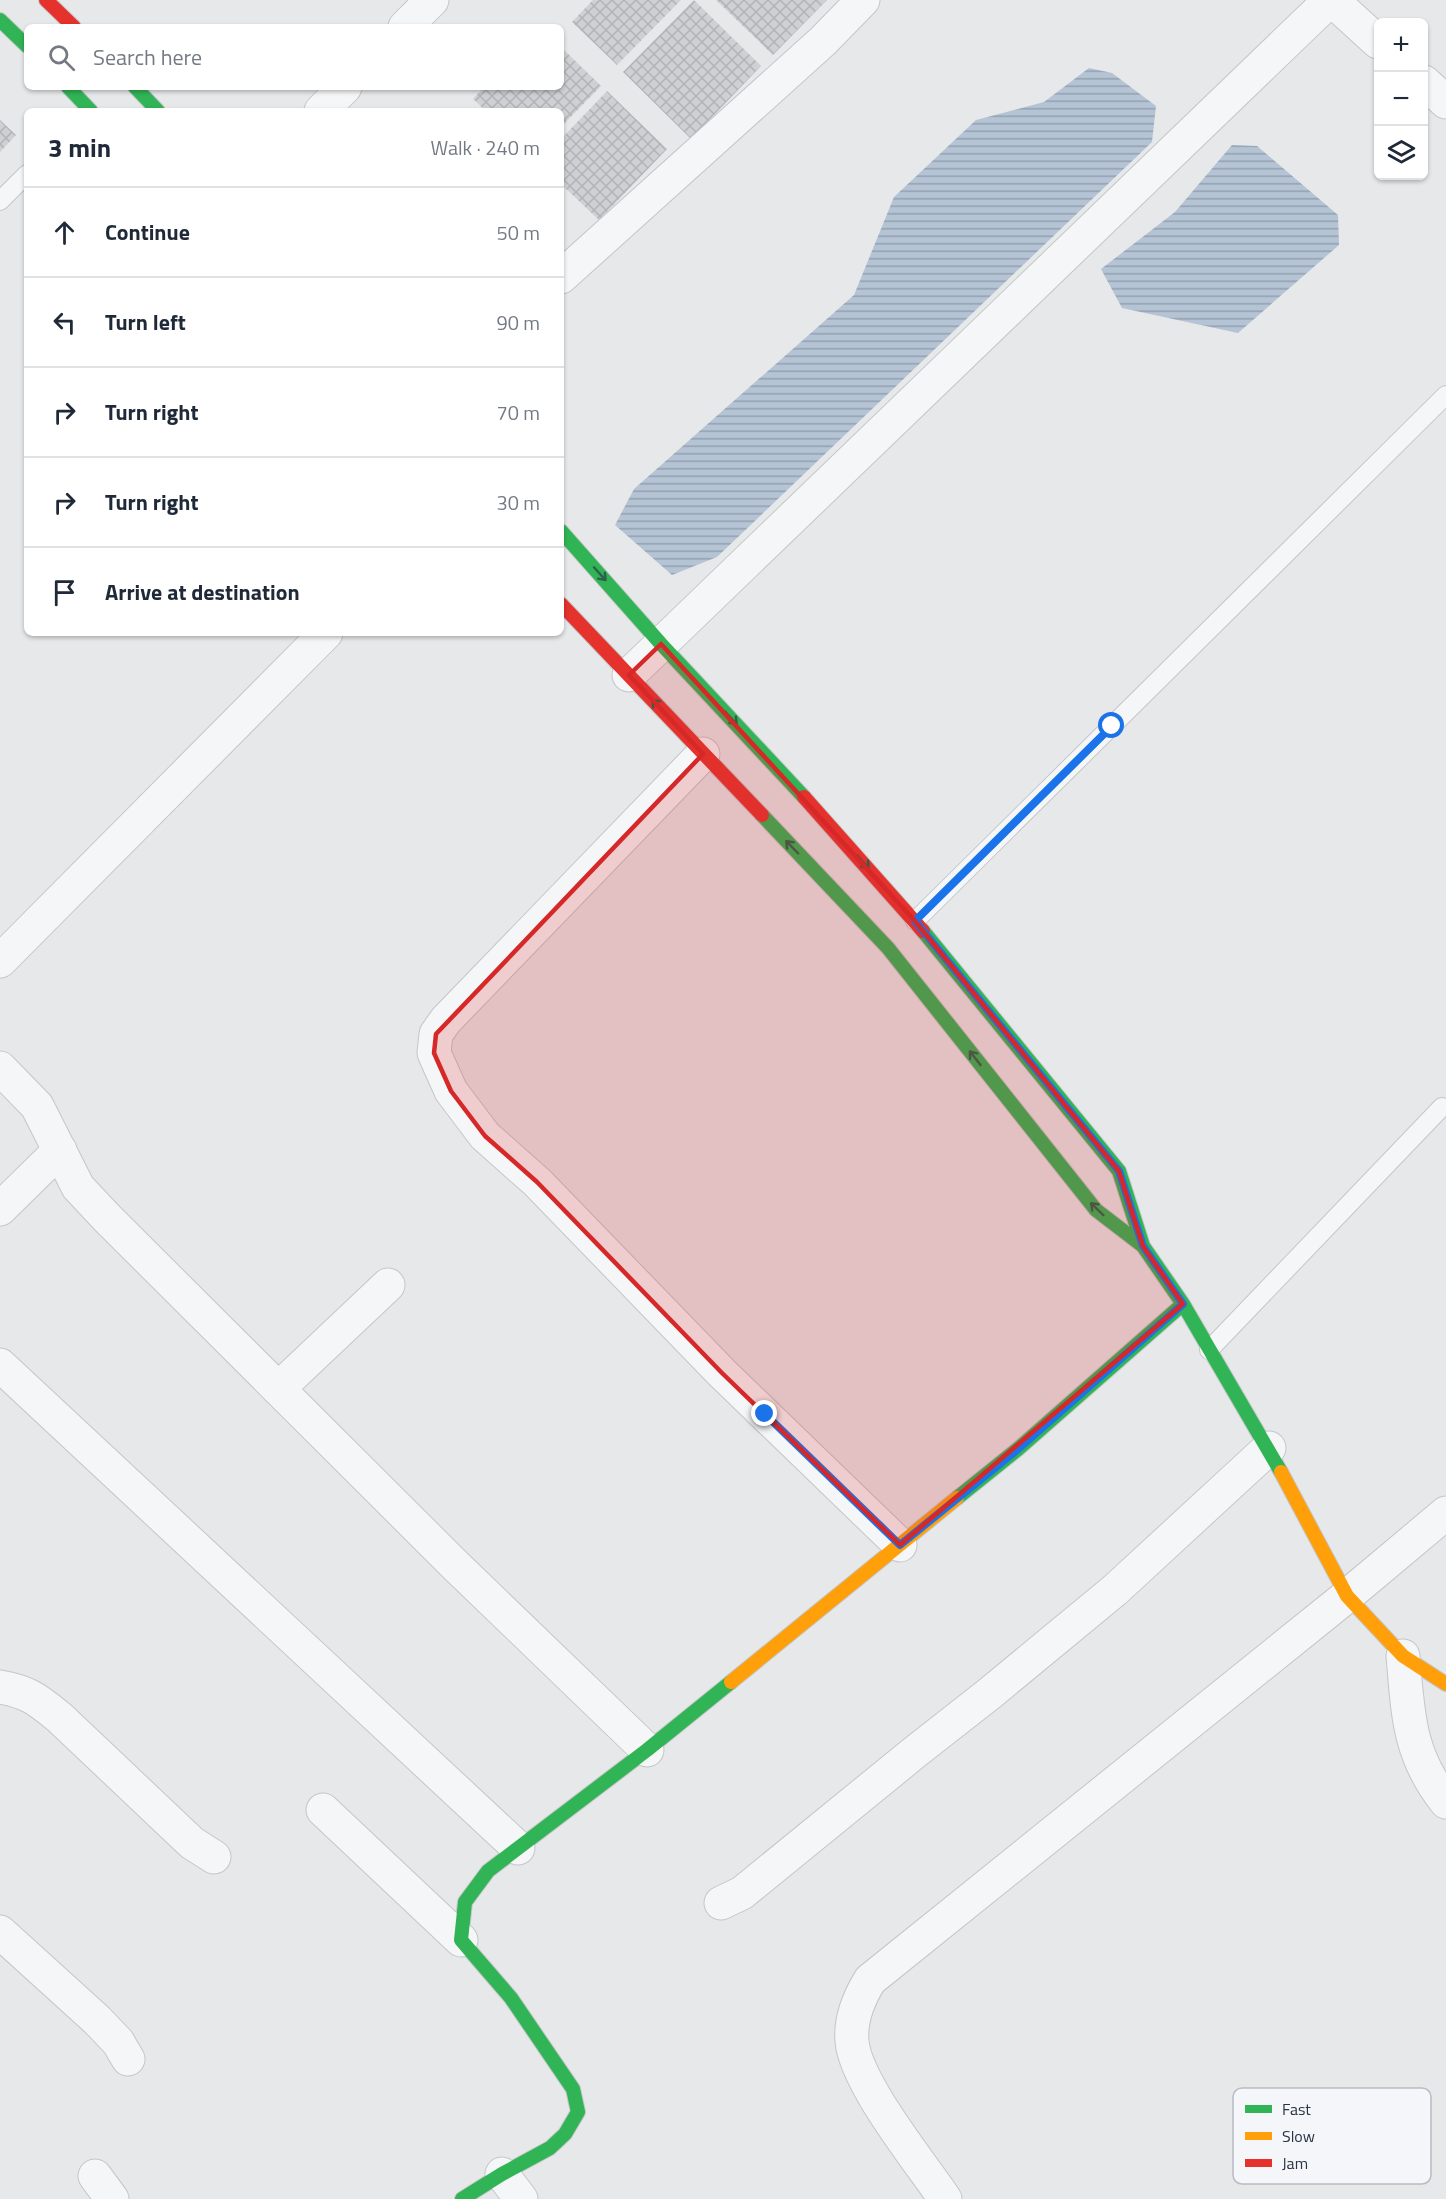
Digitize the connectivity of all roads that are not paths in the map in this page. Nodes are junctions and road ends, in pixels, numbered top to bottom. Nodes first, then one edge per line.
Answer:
1 (46, 0) edge
2 (432, 0) edge
3 (863, 0) edge
4 (1331, 0) edge
5 (0, 20) edge
6 (71, 24) edge
7 (408, 24) edge
8 (1374, 38) edge
9 (24, 43) edge
10 (1428, 86) edge
11 (71, 90) edge
12 (138, 90) edge
13 (342, 90) edge
14 (1446, 102) edge
15 (87, 108) edge
16 (155, 108) edge
17 (324, 108) edge
18 (24, 177) edge
19 (0, 201) edge
20 (564, 274) edge
21 (1446, 395) edge
22 (564, 534) edge
23 (564, 607) edge
24 (323, 636) edge
25 (661, 644) junction
26 (629, 675) junction
27 (703, 754) junction
28 (915, 921) junction
29 (0, 961) edge
30 (0, 1068) edge
31 (1442, 1107) dead end
32 (60, 1150) junction
33 (0, 1209) edge
34 (1143, 1246) junction
35 (388, 1285) dead end
36 (1183, 1304) junction
37 (1209, 1350) junction
38 (0, 1365) edge
39 (278, 1389) junction
40 (1269, 1448) junction
41 (1446, 1513) edge
42 (900, 1545) junction
43 (1347, 1596) junction
44 (1403, 1656) junction
45 (1446, 1684) edge
46 (0, 1687) edge
47 (647, 1750) junction
48 (1446, 1802) edge
49 (323, 1810) dead end
50 (518, 1848) junction
51 (214, 1857) dead end
52 (721, 1903) dead end
53 (0, 1932) edge
54 (461, 1940) junction
55 (128, 2059) dead end
56 (512, 2186) edge
57 (462, 2199) edge
58 (945, 2199) edge

1 - 6 main road
2 - 7 street
3 - 20 street
4 - 8 street
4 - 25 street
5 - 9 main road
10 - 14 street
11 - 15 main road
12 - 16 main road
13 - 17 street
18 - 19 lane
21 - 28 lane
22 -> 25 main road
23 - 26 main road
24 - 29 street
25 - 26 street
25 -> 28 main road
27 -> 26 main road
34 -> 27 main road
27 - 42 street
28 - 34 main road
30 - 32 street
31 - 37 lane
32 - 33 street
32 - 39 street
34 - 36 main road
35 - 39 street
36 - 37 main road
36 - 42 main road
37 - 40 main road
38 - 50 street
39 - 47 street
40 - 43 main road
40 - 52 street
41 - 43 street
42 - 47 main road
43 - 44 main road
43 - 58 street
44 - 45 main road
44 - 48 street
46 - 51 street
47 - 50 main road
49 - 54 street
50 - 54 main road
53 - 55 street
54 - 56 main road
56 - 57 main road

